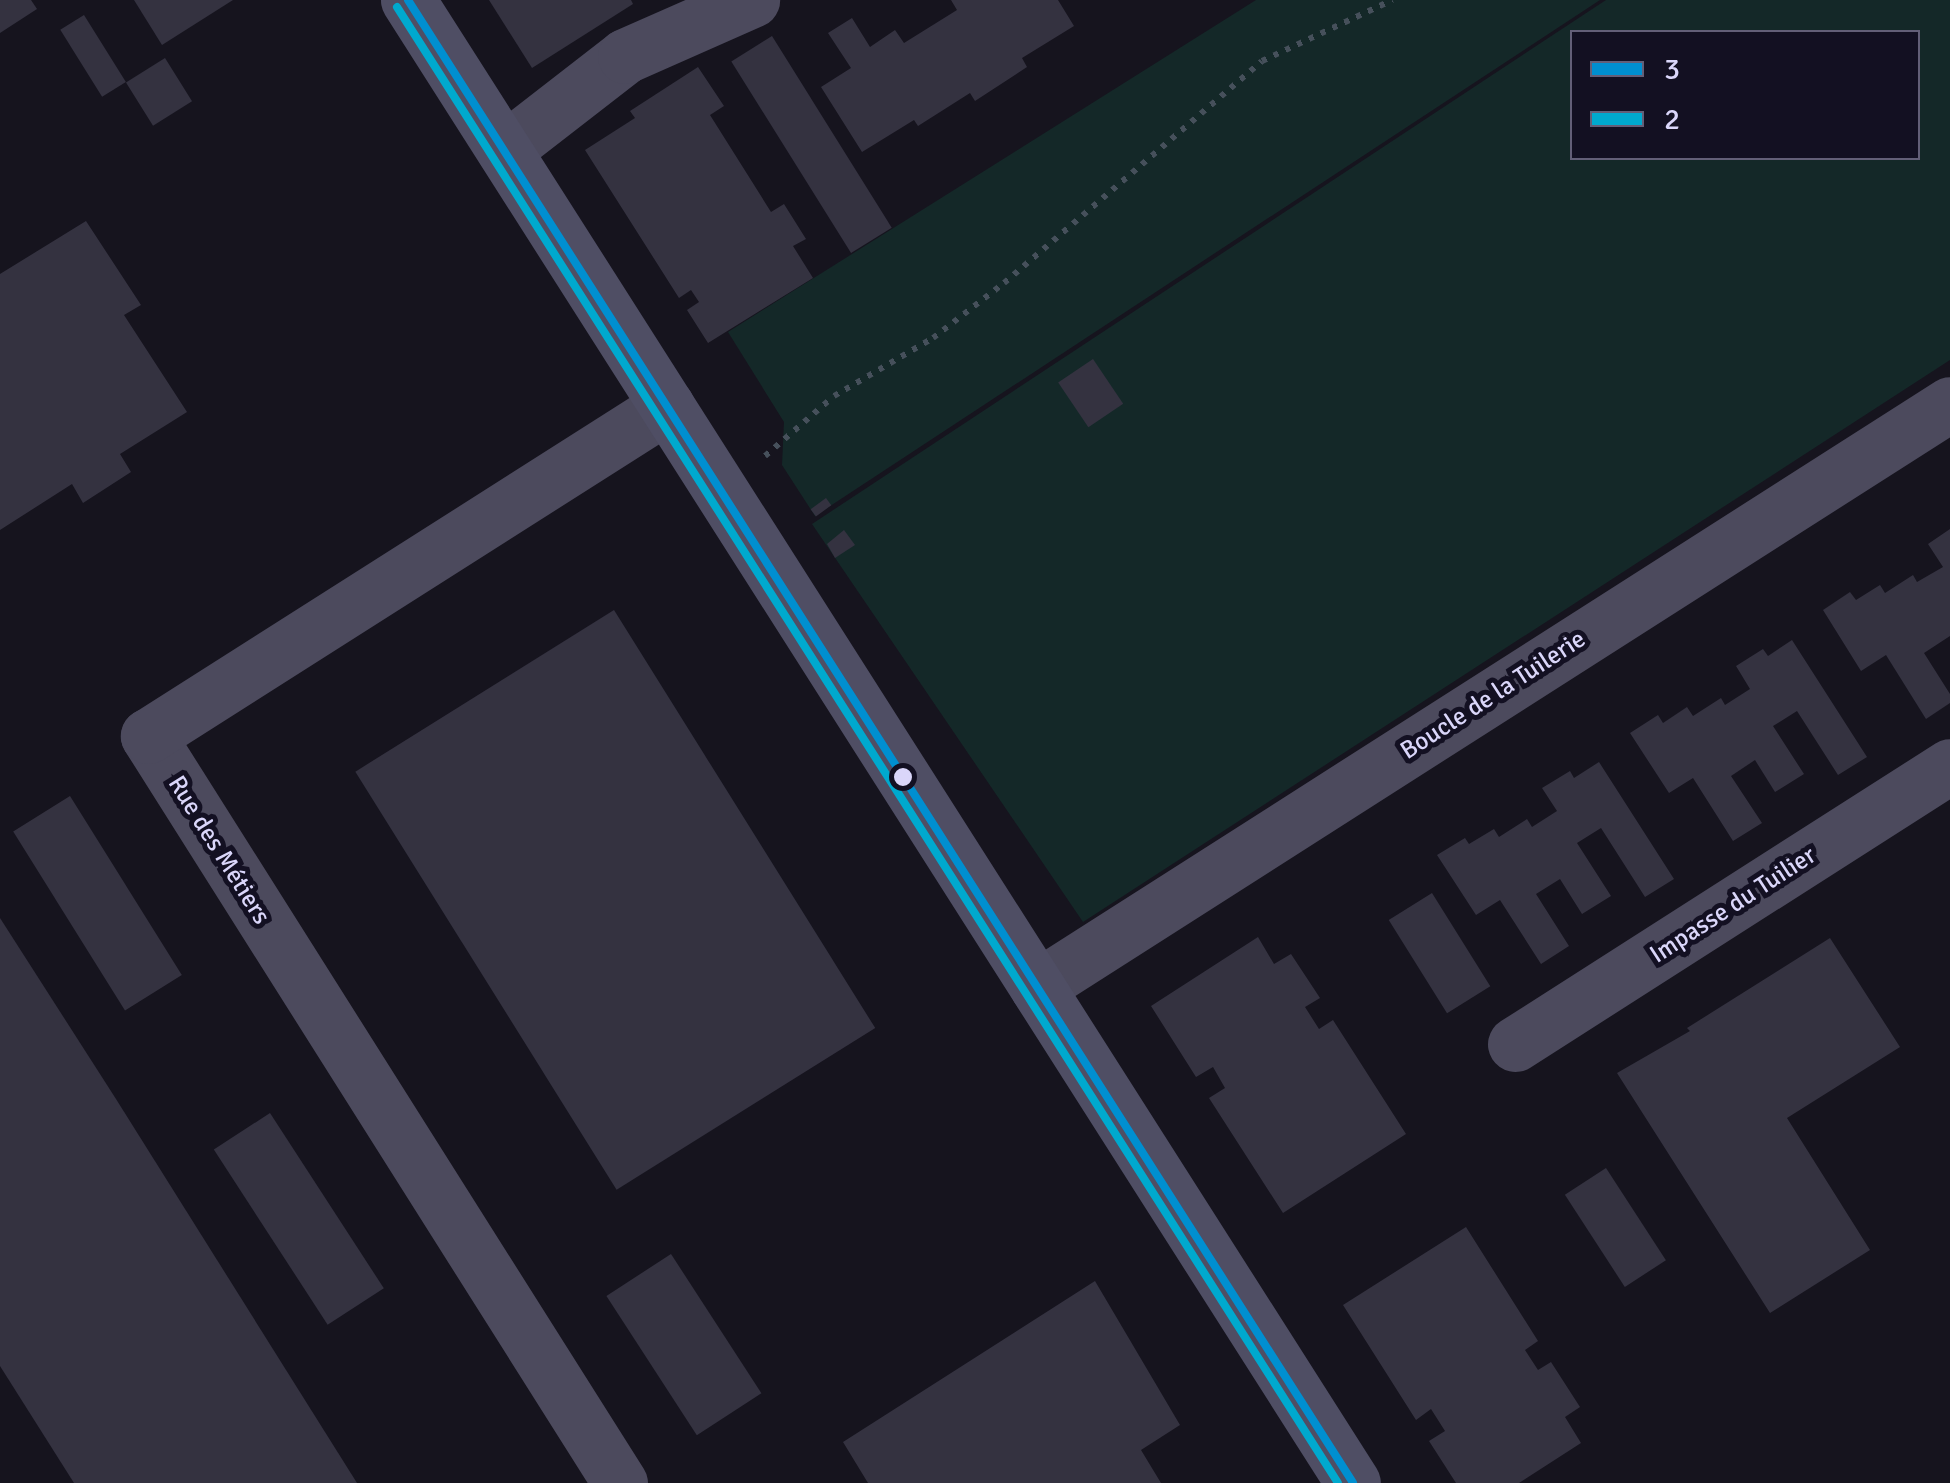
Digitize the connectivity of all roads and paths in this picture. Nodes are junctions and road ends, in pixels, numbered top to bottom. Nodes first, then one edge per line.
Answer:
1 (408, 0) edge
2 (752, 0) edge
3 (1392, 0) edge
4 (504, 150) junction
5 (1950, 404) edge
6 (667, 406) junction
7 (718, 487) junction
8 (1950, 766) edge
9 (1036, 987) junction
10 (1515, 1044) dead end
11 (620, 1483) edge
12 (1352, 1483) edge

1 - 4 main road
2 - 4 street
3 - 7 path
4 - 6 main road
5 - 9 street, Boucle de la Tuilerie
6 - 7 main road
6 - 11 street, Rue des Métiers
7 - 9 main road
8 - 10 street, Impasse du Tuilier
9 - 12 main road

